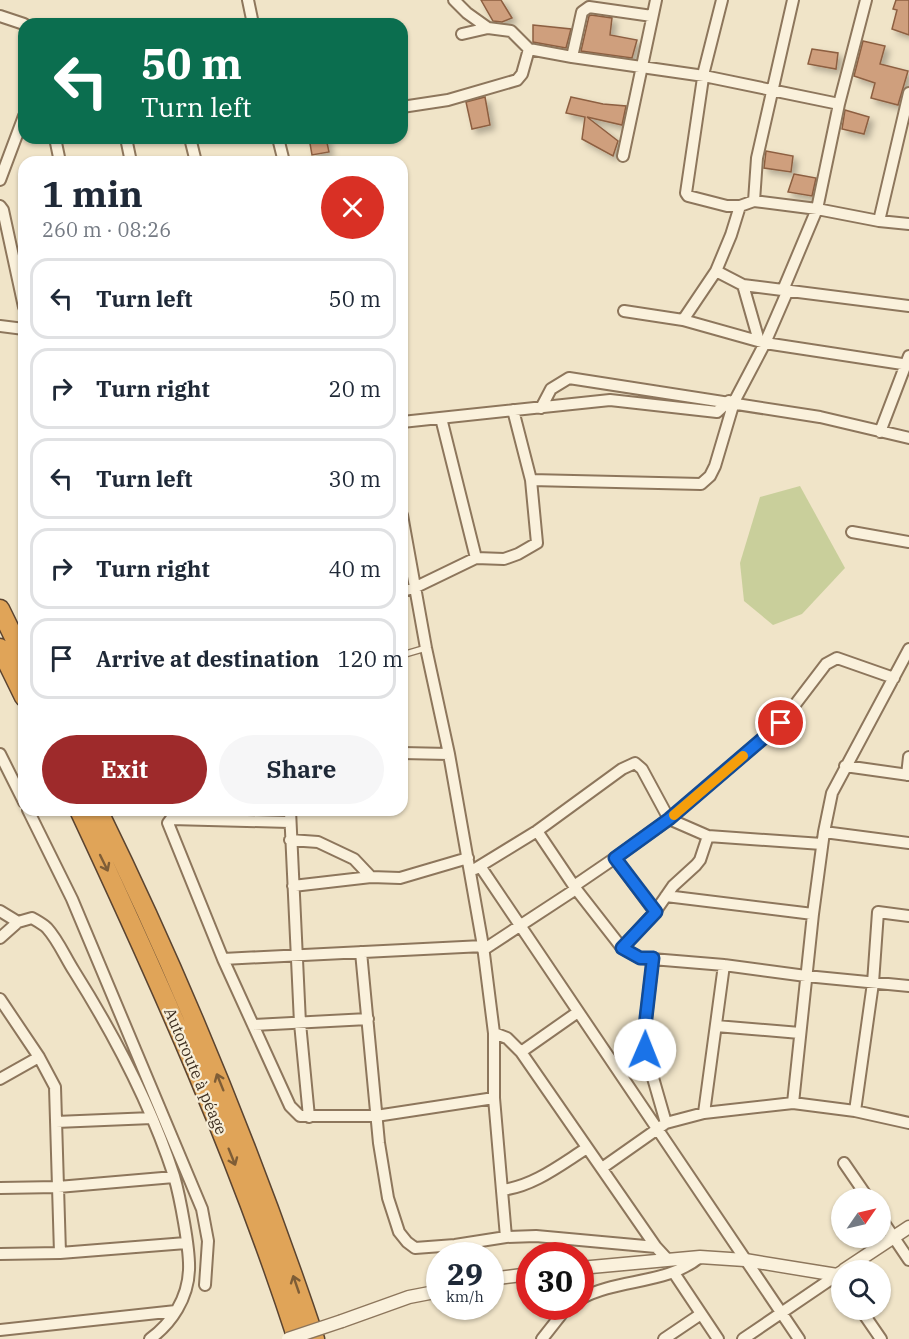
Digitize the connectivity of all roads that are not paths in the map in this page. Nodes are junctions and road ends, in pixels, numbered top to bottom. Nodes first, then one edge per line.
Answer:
1 (248, 0) edge
2 (454, 0) edge
3 (656, 0) edge
4 (722, 0) edge
5 (793, 0) edge
6 (866, 0) edge
7 (0, 16) edge
8 (652, 16) junction
9 (252, 18) edge
10 (18, 22) edge
11 (488, 28) junction
12 (462, 34) dead end
13 (529, 49) junction
14 (572, 57) junction
15 (643, 68) junction
16 (704, 76) junction
17 (771, 89) junction
18 (909, 93) edge
19 (839, 104) junction
20 (408, 105) edge
21 (18, 132) edge
22 (623, 156) dead end
23 (0, 180) edge
24 (754, 201) junction
25 (0, 206) edge
26 (740, 206) junction
27 (817, 208) junction
28 (879, 221) junction
29 (909, 224) edge
30 (716, 271) junction
31 (18, 278) edge
32 (742, 285) junction
33 (786, 290) junction
34 (909, 306) edge
35 (624, 311) dead end
36 (683, 320) junction
37 (0, 326) edge
38 (18, 328) edge
39 (762, 342) junction
40 (908, 362) edge
41 (732, 402) junction
42 (541, 408) junction
43 (513, 410) junction
44 (441, 418) junction
45 (408, 421) edge
46 (880, 432) junction
47 (909, 438) edge
48 (531, 480) junction
49 (852, 532) dead end
50 (909, 542) edge
51 (408, 555) edge
52 (476, 558) junction
53 (414, 588) junction
54 (408, 590) edge
55 (0, 609) edge
56 (18, 646) edge
57 (0, 648) edge
58 (426, 648) junction
59 (909, 649) edge
60 (408, 653) edge
61 (905, 665) edge
62 (894, 678) junction
63 (18, 684) edge
64 (408, 753) edge
65 (449, 753) junction
66 (0, 754) edge
67 (909, 757) edge
68 (844, 766) junction
69 (908, 775) edge
70 (18, 790) edge
71 (31, 816) edge
72 (82, 816) edge
73 (101, 816) edge
74 (290, 816) edge
75 (669, 819) junction
76 (290, 822) junction
77 (537, 831) junction
78 (824, 832) junction
79 (708, 836) junction
80 (290, 840) junction
81 (909, 843) edge
82 (822, 844) junction
83 (468, 858) junction
84 (615, 858) junction
85 (475, 869) junction
86 (371, 877) junction
87 (293, 886) junction
88 (575, 887) junction
89 (666, 896) junction
90 (0, 911) edge
91 (656, 912) junction
92 (813, 914) junction
93 (909, 916) edge
94 (18, 922) junction
95 (520, 926) junction
96 (0, 938) edge
97 (483, 948) junction
98 (622, 948) junction
99 (361, 952) junction
100 (298, 955) junction
101 (653, 958) junction
102 (223, 959) junction
103 (724, 965) junction
104 (807, 976) junction
105 (873, 983) junction
106 (909, 986) edge
107 (0, 999) edge
108 (578, 1012) junction
109 (368, 1019) junction
110 (300, 1023) junction
111 (253, 1025) junction
112 (716, 1026) junction
113 (800, 1033) junction
114 (494, 1034) junction
115 (521, 1052) junction
116 (39, 1057) junction
117 (0, 1079) edge
118 (494, 1098) junction
119 (793, 1103) junction
120 (855, 1111) junction
121 (704, 1113) junction
122 (376, 1116) junction
123 (309, 1117) junction
124 (152, 1118) junction
125 (56, 1122) junction
126 (905, 1123) edge
127 (662, 1126) junction
128 (909, 1134) edge
129 (587, 1148) junction
130 (844, 1163) dead end
131 (602, 1168) junction
132 (174, 1177) junction
133 (58, 1187) junction
134 (0, 1188) edge
135 (861, 1188) edge
136 (502, 1190) junction
137 (909, 1227) edge
138 (891, 1233) edge
139 (506, 1237) junction
140 (894, 1237) junction
141 (186, 1243) junction
142 (656, 1247) junction
143 (60, 1253) junction
144 (0, 1254) edge
145 (700, 1257) junction
146 (668, 1260) junction
147 (745, 1260) junction
148 (861, 1260) edge
149 (909, 1260) edge
150 (594, 1268) edge
151 (674, 1273) junction
152 (831, 1273) edge
153 (831, 1281) edge
154 (205, 1285) dead end
155 (594, 1293) edge
156 (426, 1294) edge
157 (176, 1311) junction
158 (701, 1314) junction
159 (781, 1314) junction
160 (557, 1320) edge
161 (868, 1320) edge
162 (0, 1330) edge
163 (150, 1339) edge
164 (288, 1339) edge
165 (297, 1339) edge
166 (315, 1339) edge
167 (542, 1339) edge
168 (664, 1339) edge
169 (718, 1339) edge
170 (743, 1339) edge
171 (799, 1339) edge
172 (881, 1339) edge

1 - 9 street
2 - 11 street
3 - 8 street
4 - 16 street
5 - 17 street
6 - 19 street
7 - 10 street
8 - 14 street
8 - 15 street
11 - 12 street
11 - 13 street
13 - 14 street
13 - 20 street
14 - 15 street
15 - 16 street
15 - 22 street
16 - 17 street
16 - 26 street
17 - 19 street
17 - 24 street
18 - 28 street
19 - 27 street
21 - 23 street
24 - 26 street
24 - 27 street
25 - 31 street
26 - 30 street
27 - 28 street
27 - 33 street
28 - 29 street
30 - 32 street
30 - 36 street
32 - 33 street
32 - 39 street
33 - 34 street
33 - 39 street
35 - 36 street
36 - 39 street
37 - 38 street
39 - 40 street
39 - 41 street
40 - 46 street
41 - 42 street
41 - 42 street
41 - 46 street
41 - 48 street
42 - 43 street
43 - 44 street
43 - 48 street
44 - 45 street
44 - 52 street
46 - 47 street
48 - 52 street
49 - 50 street
51 - 53 street
52 - 53 street
53 - 54 street
53 - 58 street
55 - 56 highway
57 - 63 highway
58 - 60 lane
58 - 65 street
59 - 61 street
61 - 62 street
62 - 68 street
62 - 75 street
64 - 65 street
65 - 83 street
66 - 70 street
67 - 69 street
68 - 69 street
68 - 78 street
71 - 154 street
72 -> 165 highway, Autoroute à péage
166 -> 73 highway
74 - 76 street
75 - 77 street
75 - 79 street
75 - 84 street
76 - 80 street
76 - 102 street
77 - 85 street
77 - 88 street
78 - 81 street
78 - 82 street
79 - 82 street
79 - 89 street
80 - 86 street
80 - 87 street
82 - 92 street
83 - 85 street
83 - 86 street
84 - 88 street
84 - 91 street
85 - 95 street
85 - 97 street
86 - 87 street
87 - 100 street
88 - 95 street
88 - 98 street
89 - 91 street
89 - 92 street
90 - 94 street
91 - 98 street
92 - 104 street
93 - 105 street
94 - 96 street
94 - 124 street
95 - 97 street
95 - 108 street
97 - 99 street
97 - 114 street
98 - 101 street
99 - 100 street
99 - 109 street
100 - 102 street
100 - 110 street
101 - 103 street
101 - 127 street
102 - 111 street
103 - 104 street
103 - 112 street
104 - 105 street
104 - 113 street
105 - 106 street
105 - 120 street
107 - 116 street
108 - 115 street
108 - 127 street
109 - 110 street
109 - 122 street
110 - 111 street
110 - 123 street
111 - 123 street
112 - 113 street
112 - 121 street
113 - 119 street
114 - 115 street
114 - 118 street
115 - 129 street
116 - 117 street
116 - 125 street
118 - 122 street
118 - 136 street
119 - 120 street
119 - 121 street
120 - 126 street
121 - 127 street
122 - 123 street
122 - 139 street
124 - 125 street
124 - 132 street
125 - 133 street
126 - 128 street
127 - 131 street
127 - 147 street
129 - 131 street
129 - 136 street
130 - 135 street
131 - 142 street
132 - 133 street
132 - 141 street
133 - 134 street
133 - 143 street
136 - 139 street
137 - 140 street
138 - 140 street
139 - 142 street
140 - 148 street
140 - 149 street
141 - 143 street
141 - 157 street
142 - 146 street
143 - 144 street
145 - 146 street
145 - 147 street
145 - 151 street
146 - 150 street
147 - 152 street
147 - 159 street
151 - 155 street
151 - 158 street
153 - 159 street
156 - 164 street, bridge
157 - 162 street
157 - 163 street
158 - 168 street
158 - 169 street
159 - 170 street
159 - 171 street
160 - 167 street
161 - 172 street

